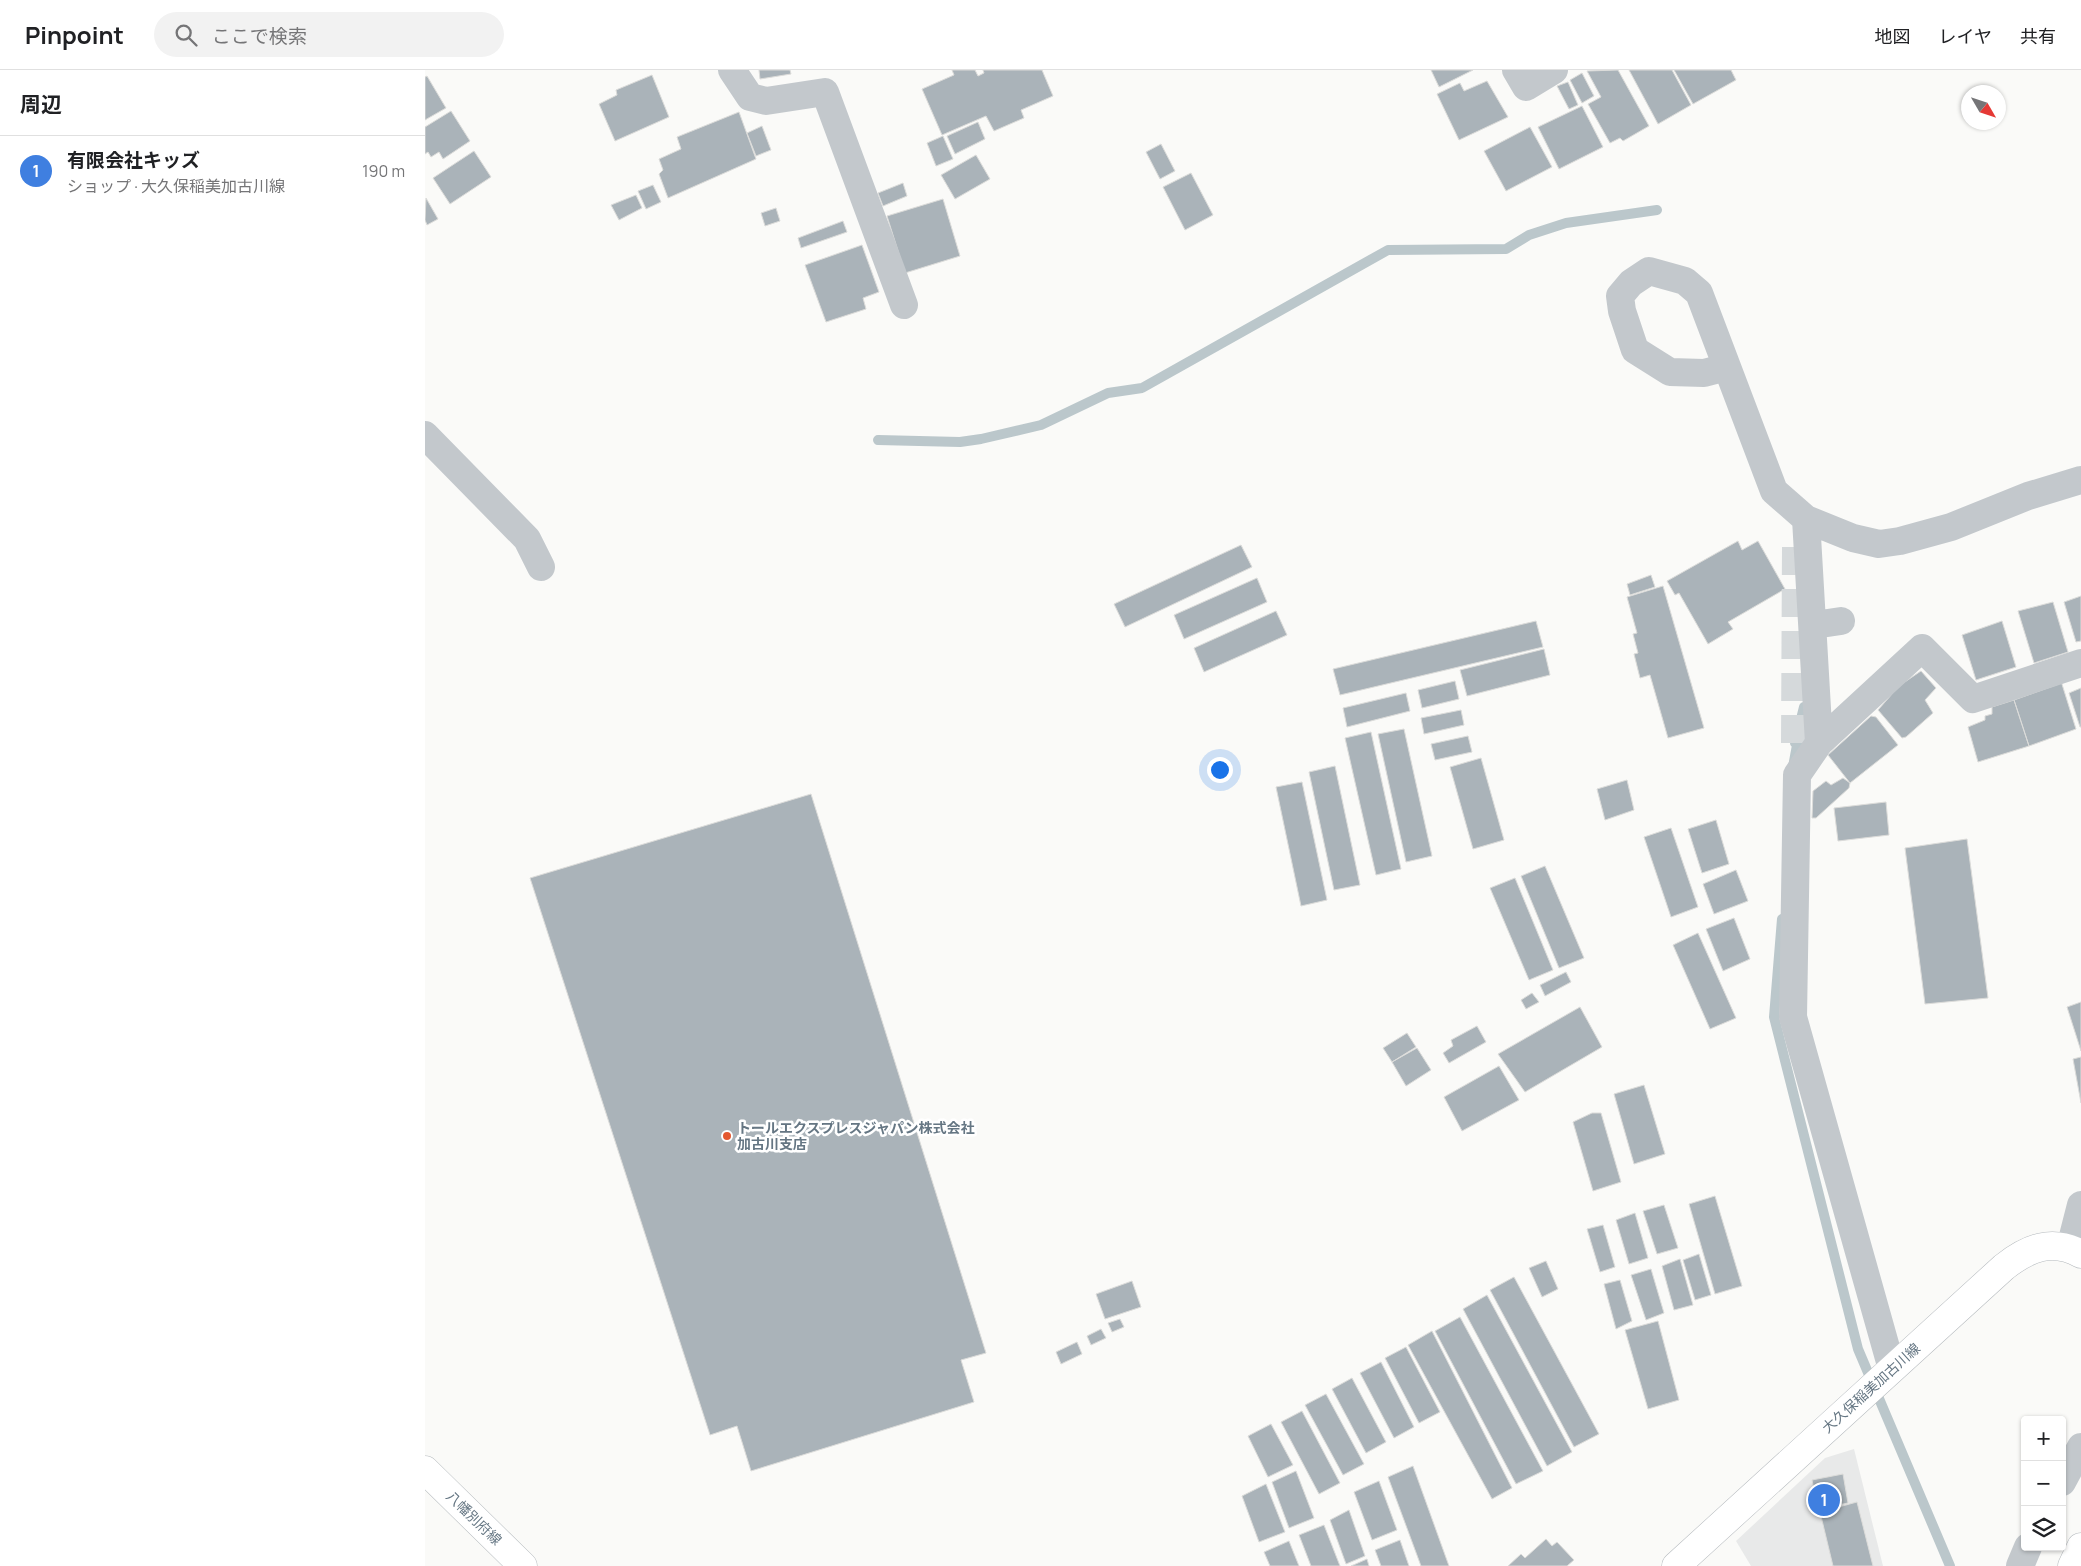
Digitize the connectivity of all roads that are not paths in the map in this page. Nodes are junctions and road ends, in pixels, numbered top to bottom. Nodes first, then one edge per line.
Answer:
1 (732, 70) edge
2 (1516, 70) edge
3 (1554, 70) edge
4 (904, 305) dead end
5 (1727, 367) dead end
6 (425, 435) edge
7 (2081, 480) edge
8 (1806, 519) junction
9 (541, 567) dead end
10 (1841, 621) dead end
11 (1814, 625) junction
12 (2081, 663) edge
13 (1819, 743) junction
14 (2081, 1205) edge
15 (2075, 1251) edge
16 (1892, 1369) junction
17 (2081, 1447) edge
18 (425, 1470) edge
19 (2066, 1475) edge
20 (2081, 1548) edge
21 (2026, 1551) edge
22 (523, 1566) edge
23 (1676, 1566) edge
24 (2019, 1566) edge
25 (2072, 1566) edge

1 - 4 street
2 - 3 street
5 - 8 street
6 - 9 street
7 - 8 street
8 - 11 street
10 - 11 street
11 - 13 street
12 - 13 street
13 - 16 street
14 - 15 street
15 - 16 main road, 大久保稲美加古川線
16 - 23 main road, 大久保稲美加古川線
17 - 19 street
18 - 22 main road, 八幡別府線
20 - 25 main road
21 - 24 street

